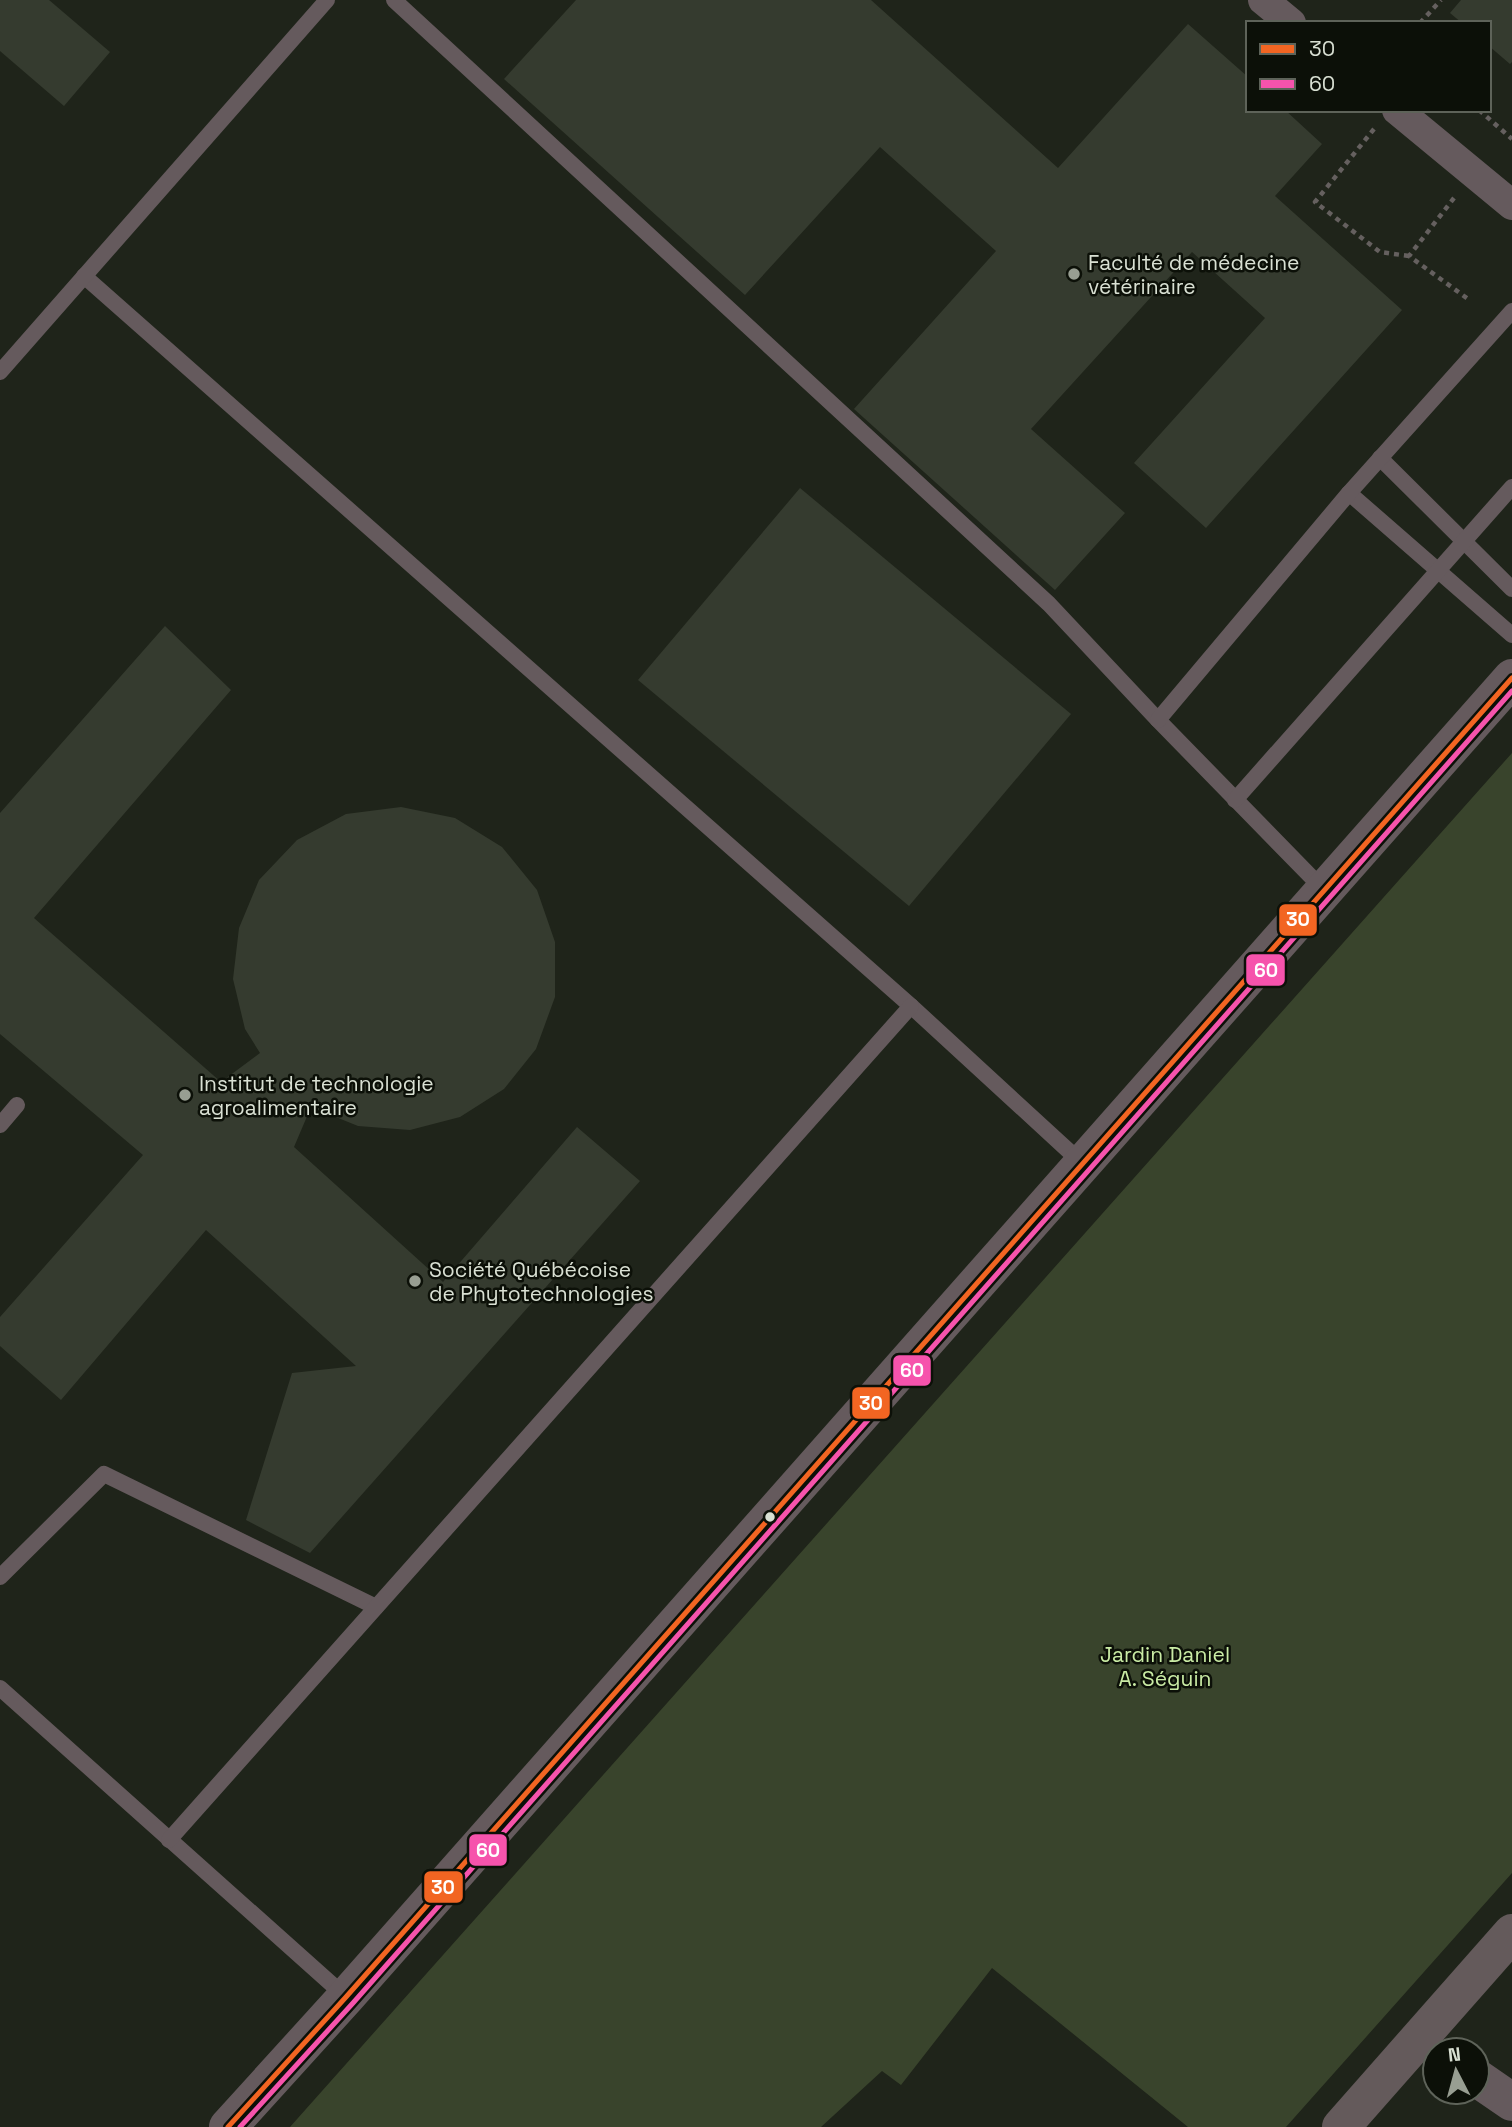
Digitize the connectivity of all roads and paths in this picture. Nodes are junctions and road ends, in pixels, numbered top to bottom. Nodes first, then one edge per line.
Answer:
1 (327, 0) edge
2 (394, 0) edge
3 (1264, 0) edge
4 (1441, 0) edge
5 (1289, 21) edge
6 (1422, 21) edge
7 (1481, 112) edge
8 (1389, 115) edge
9 (1512, 139) edge
10 (1473, 173) junction
11 (1512, 205) edge
12 (1409, 256) junction
13 (84, 276) junction
14 (1468, 299) dead end
15 (1512, 311) edge
16 (0, 372) edge
17 (1380, 458) junction
18 (1512, 487) edge
19 (1349, 493) junction
20 (1464, 542) junction
21 (1438, 569) junction
22 (1512, 589) edge
23 (1512, 635) edge
24 (1512, 678) edge
25 (1158, 720) junction
26 (1236, 800) junction
27 (1325, 891) junction
28 (911, 1006) junction
29 (17, 1105) dead end
30 (0, 1125) edge
31 (1084, 1165) junction
32 (0, 1577) edge
33 (376, 1607) junction
34 (0, 1688) edge
35 (169, 1840) junction
36 (1512, 1933) edge
37 (346, 1997) junction
38 (1435, 2036) edge
39 (1421, 2052) edge
40 (1491, 2088) edge
41 (1512, 2102) edge
42 (228, 2127) edge
43 (1341, 2127) edge

1 - 13 lane
2 - 25 lane
3 - 5 street
4 - 6 path
7 - 9 path
8 - 10 street
8 - 12 path
10 - 11 street
10 - 12 path
12 - 14 path
13 - 16 lane
13 - 28 lane
15 - 17 lane
17 - 19 lane
17 - 20 lane
18 - 20 lane
19 - 21 lane
19 - 25 lane
20 - 21 lane
20 - 22 lane
21 - 23 lane
21 - 26 lane
24 - 27 street
25 - 26 lane
26 - 27 lane
27 - 31 street
28 - 31 lane
28 - 33 lane
29 - 30 lane
31 - 37 street
32 - 33 lane
33 - 35 lane
34 - 35 lane
35 - 37 lane
36 - 38 main road
37 - 42 street
39 - 43 main road
40 - 41 street

